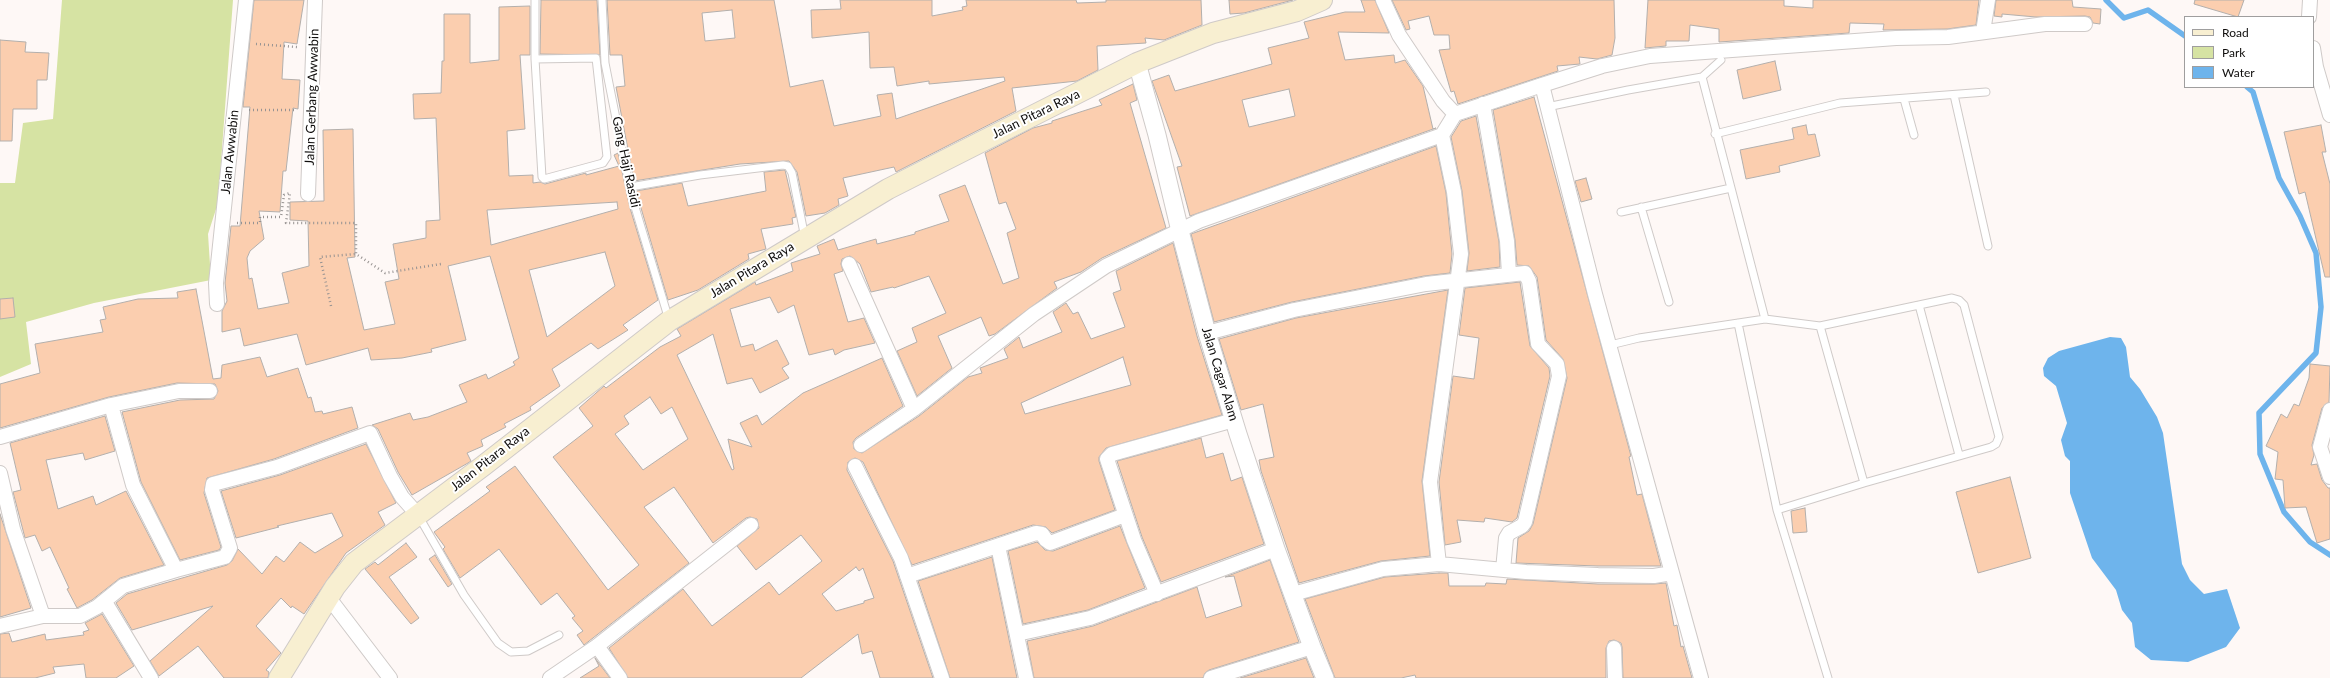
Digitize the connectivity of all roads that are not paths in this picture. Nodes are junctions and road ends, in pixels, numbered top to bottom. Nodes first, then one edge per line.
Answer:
1 (246, 0) edge
2 (315, 0) edge
3 (535, 0) edge
4 (602, 0) edge
5 (1322, 0) edge
6 (1383, 0) edge
7 (1988, 0) edge
8 (2310, 0) edge
9 (2310, 16) edge
10 (2085, 24) dead end
11 (1983, 32) junction
12 (2314, 54) edge
13 (535, 59) junction
14 (1721, 60) dead end
15 (1137, 63) junction
16 (1702, 77) junction
17 (1542, 85) junction
18 (1986, 92) dead end
19 (1954, 95) junction
20 (1904, 98) junction
21 (1483, 104) junction
22 (1548, 107) junction
23 (1455, 114) junction
24 (2330, 115) edge
25 (1715, 134) junction
26 (1914, 134) dead end
27 (1442, 135) junction
28 (630, 187) junction
29 (1731, 188) junction
30 (308, 194) dead end
31 (1641, 207) junction
32 (1621, 212) dead end
33 (1180, 231) junction
34 (805, 238) junction
35 (1988, 246) dead end
36 (849, 264) dead end
37 (1509, 274) junction
38 (1459, 280) junction
39 (1669, 302) dead end
40 (217, 304) dead end
41 (1919, 305) junction
42 (1765, 319) junction
43 (669, 321) junction
44 (1738, 323) junction
45 (1820, 326) junction
46 (1207, 333) junction
47 (1610, 345) junction
48 (210, 392) dead end
49 (111, 405) junction
50 (914, 409) junction
51 (2330, 410) edge
52 (1234, 420) junction
53 (0, 437) edge
54 (861, 445) dead end
55 (2325, 447) edge
56 (1959, 455) junction
57 (855, 466) dead end
58 (0, 473) edge
59 (2330, 477) edge
60 (1864, 483) junction
61 (1777, 510) junction
62 (418, 515) junction
63 (1125, 515) junction
64 (750, 524) dead end
65 (998, 546) junction
66 (1276, 549) junction
67 (1439, 564) junction
68 (176, 570) junction
69 (1503, 570) junction
70 (1672, 573) junction
71 (907, 576) junction
72 (1157, 594) junction
73 (1293, 594) junction
74 (329, 598) junction
75 (105, 602) junction
76 (44, 616) junction
77 (0, 626) edge
78 (1017, 634) junction
79 (559, 635) dead end
80 (597, 646) junction
81 (1312, 648) junction
82 (1614, 648) dead end
83 (151, 678) edge
84 (278, 678) edge
85 (390, 678) edge
86 (550, 678) edge
87 (620, 678) edge
88 (942, 678) edge
89 (1026, 678) edge
90 (1211, 678) edge
91 (1325, 678) edge
92 (1615, 678) edge
93 (1701, 678) edge
94 (1828, 678) edge

1 - 40 street, Jalan Awwabin
2 - 30 street, Jalan Gerbang Awwabin
3 - 13 lane
4 - 28 lane, Gang Haji Rasidi
5 - 15 main road, Jalan Pitara Raya
6 - 23 street
7 - 11 street
8 - 9 street
10 - 11 street
11 - 17 street
12 - 24 street
13 - 13 lane
14 - 16 lane
15 - 33 street, Jalan Cagar Alam
15 - 34 main road, Jalan Pitara Raya
16 - 22 lane
16 - 25 lane
17 - 21 street
17 - 22 street
18 - 19 lane
19 - 20 lane
19 - 35 lane
20 - 25 lane
20 - 26 lane
21 - 23 street
21 - 37 street
22 - 47 street
23 - 27 street
25 - 29 lane
27 - 33 street
27 - 38 street
28 - 34 lane
28 - 43 lane, Gang Haji Rasidi
29 - 31 lane
29 - 42 lane
31 - 32 lane
31 - 39 lane
33 - 46 street, Jalan Cagar Alam
33 - 50 street
34 - 43 main road, Jalan Pitara Raya
36 - 50 street
37 - 38 street
37 - 69 street
38 - 46 street
38 - 67 street
41 - 45 lane
41 - 56 lane
41 - 56 lane
42 - 44 lane
42 - 45 lane
43 - 62 main road, Jalan Pitara Raya
44 - 47 lane
44 - 61 lane
45 - 60 lane
46 - 52 street, Jalan Cagar Alam
47 - 70 street
48 - 49 street
49 - 53 street
49 - 68 street
50 - 54 street
51 - 55 street
52 - 63 street
52 - 66 street, Jalan Cagar Alam
55 - 59 street
56 - 60 lane
57 - 71 street
58 - 76 street
60 - 61 lane
61 - 94 lane
62 - 68 street
62 - 74 main road, Jalan Pitara Raya
62 - 79 lane
63 - 65 street
63 - 72 street
64 - 80 street
65 - 71 street
65 - 78 street
66 - 72 street
66 - 73 street, Jalan Cagar Alam
67 - 69 street
67 - 73 street
68 - 75 street
69 - 70 street
70 - 93 street
71 - 88 street
72 - 78 street
73 - 81 street, Jalan Cagar Alam
74 - 84 main road, Jalan Pitara Raya
74 - 85 street
75 - 76 street
75 - 83 street
76 - 77 street
78 - 89 street
80 - 86 street
80 - 87 street
81 - 90 street
81 - 91 street, Jalan Cagar Alam
82 - 92 street

